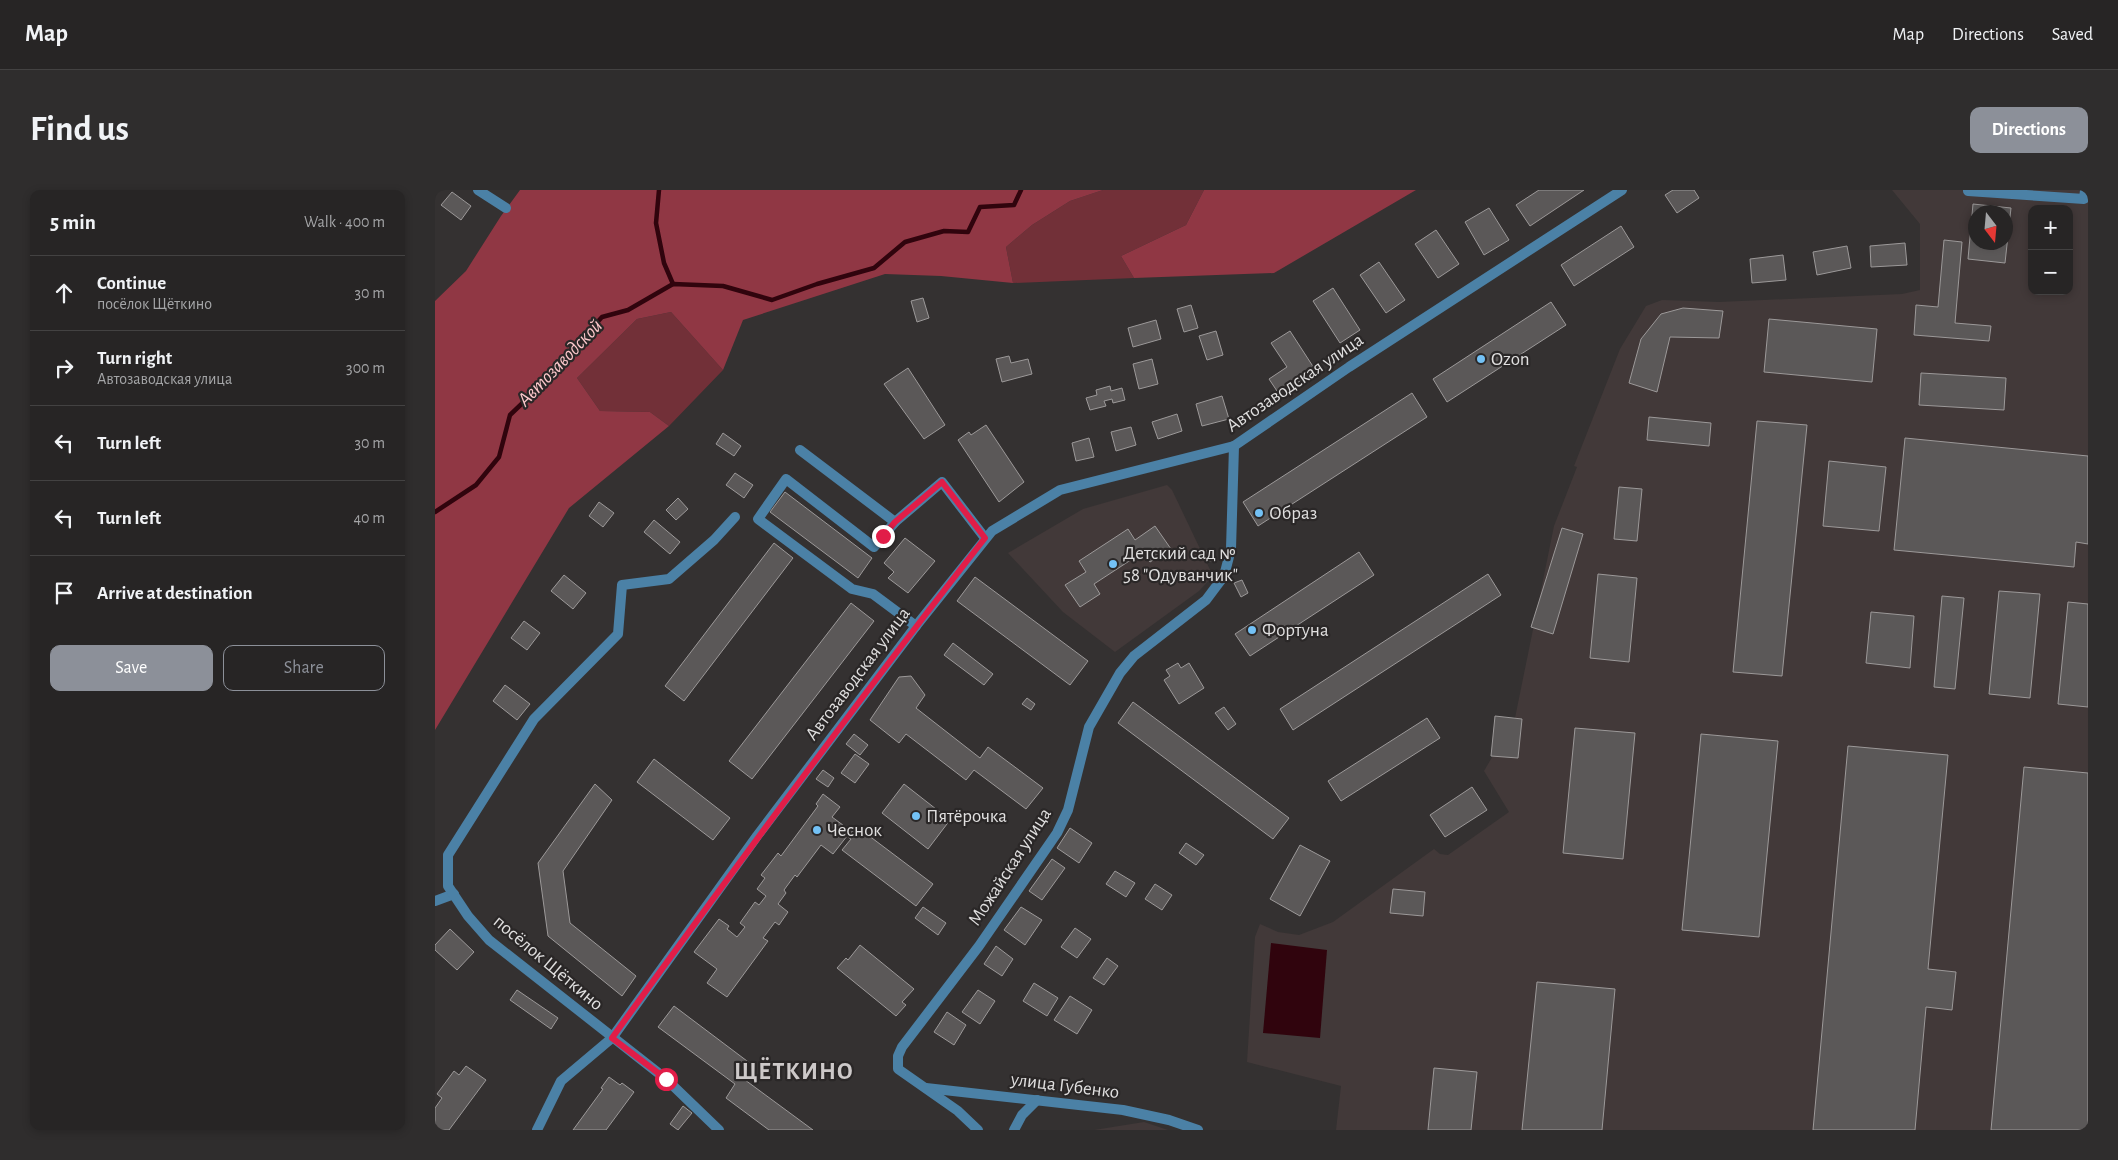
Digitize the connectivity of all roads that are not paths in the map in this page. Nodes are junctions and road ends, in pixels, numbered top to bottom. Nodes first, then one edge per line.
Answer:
1 (478, 190) edge
2 (1622, 190) edge
3 (2085, 190) edge
4 (1968, 191) edge
5 (2024, 192) edge
6 (506, 208) dead end
7 (1234, 446) junction
8 (799, 450) dead end
9 (735, 517) dead end
10 (895, 522) junction
11 (985, 538) junction
12 (915, 626) junction
13 (453, 894) junction
14 (435, 901) edge
15 (612, 1038) junction
16 (925, 1088) junction
17 (1037, 1100) junction
18 (537, 1130) edge
19 (719, 1130) edge
20 (978, 1130) edge
21 (1014, 1130) edge
22 (1198, 1130) edge

1 - 6 street
2 - 7 street, Автозаводская улица
3 - 5 street
4 - 5 street
7 - 11 street, Автозаводская улица
7 - 16 street, Можайская улица
8 - 10 street
9 - 13 street, посёлок Щёткино
10 - 11 street
10 - 12 street
11 - 12 street, Автозаводская улица
12 - 15 street, Автозаводская улица
13 - 14 street
13 - 15 street, посёлок Щёткино
15 - 18 street, Автозаводская улица
15 - 19 street, посёлок Щёткино
16 - 17 street, улица Губенко
16 - 20 street
17 - 21 street
17 - 22 street, улица Губенко

